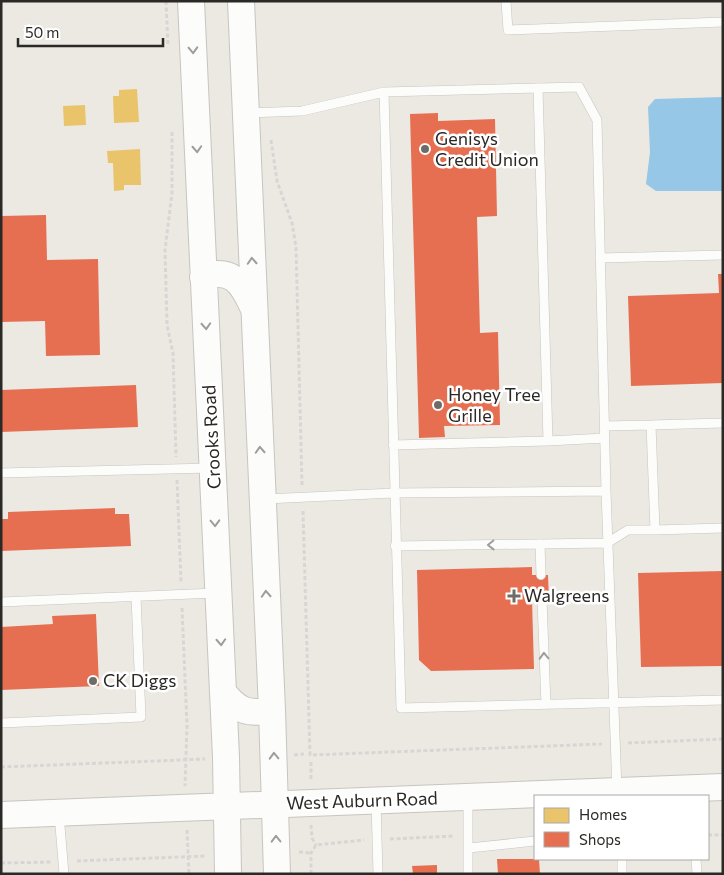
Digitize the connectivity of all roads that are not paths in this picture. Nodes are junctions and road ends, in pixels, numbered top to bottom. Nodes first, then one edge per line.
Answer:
1 (191, 1) edge
2 (241, 1) edge
3 (506, 1) edge
4 (723, 22) edge
5 (538, 88) junction
6 (384, 92) junction
7 (257, 113) junction
8 (723, 255) edge
9 (600, 258) junction
10 (204, 277) junction
11 (254, 310) junction
12 (723, 423) edge
13 (652, 425) junction
14 (604, 426) junction
15 (604, 438) junction
16 (548, 441) junction
17 (393, 445) junction
18 (213, 468) junction
19 (1, 473) edge
20 (606, 491) junction
21 (394, 493) junction
22 (262, 499) junction
23 (723, 528) edge
24 (655, 530) junction
25 (607, 543) junction
26 (540, 544) junction
27 (395, 546) junction
28 (541, 575) dead end
29 (218, 593) junction
30 (136, 596) junction
31 (542, 600) dead end
32 (1, 602) edge
33 (223, 692) junction
34 (723, 700) edge
35 (614, 704) junction
36 (546, 705) junction
37 (272, 710) junction
38 (1, 723) edge
39 (723, 787) edge
40 (692, 792) edge
41 (618, 794) edge
42 (534, 795) edge
43 (545, 795) edge
44 (468, 797) junction
45 (376, 801) junction
46 (276, 805) junction
47 (227, 806) junction
48 (59, 813) junction
49 (1, 815) edge
50 (534, 841) edge
51 (469, 848) junction
52 (622, 860) edge
53 (696, 860) edge
54 (64, 874) edge
55 (228, 874) edge
56 (276, 874) edge
57 (378, 874) edge
58 (468, 874) edge
59 (622, 874) edge
60 (697, 874) edge

1 -> 10 main road, Crooks Road
2 - 7 main road
3 - 4 lane
5 - 6 lane
5 - 9 lane
5 - 16 lane
6 - 7 lane
6 - 17 lane
11 -> 7 main road
8 - 9 lane
9 - 14 lane
10 - 11 main road
10 -> 18 main road, Crooks Road
22 -> 11 main road
12 - 13 lane
13 - 14 lane
13 - 24 lane
14 - 15 lane
15 - 16 lane
15 - 20 lane
16 - 17 lane
17 - 21 lane
18 - 19 lane
18 -> 29 main road, Crooks Road
20 - 21 lane
20 - 25 lane
21 - 22 lane
21 - 27 lane
37 -> 22 main road
23 - 24 lane
24 - 25 lane
25 - 26 lane
25 - 35 lane
26 -> 27 lane
26 - 28 lane
27 - 36 lane
29 - 30 lane
29 -> 33 main road, Crooks Road
30 - 32 lane
30 - 38 lane
36 -> 31 lane
33 - 37 main road
33 - 47 main road, Crooks Road
34 - 35 lane
35 - 36 lane
35 - 41 lane
46 -> 37 main road
39 - 40 main road, West Auburn Road
40 - 41 main road, West Auburn Road
41 - 43 main road, West Auburn Road
42 - 44 main road, West Auburn Road
44 - 45 main road, West Auburn Road
44 - 51 lane
45 - 46 main road, West Auburn Road
45 - 57 lane
46 - 47 main road, West Auburn Road
56 -> 46 main road
47 - 48 main road, West Auburn Road
47 - 55 main road, Crooks Road
48 - 49 main road, West Auburn Road
48 - 54 lane
50 - 51 lane
51 - 58 lane
52 - 59 lane
53 - 60 lane

